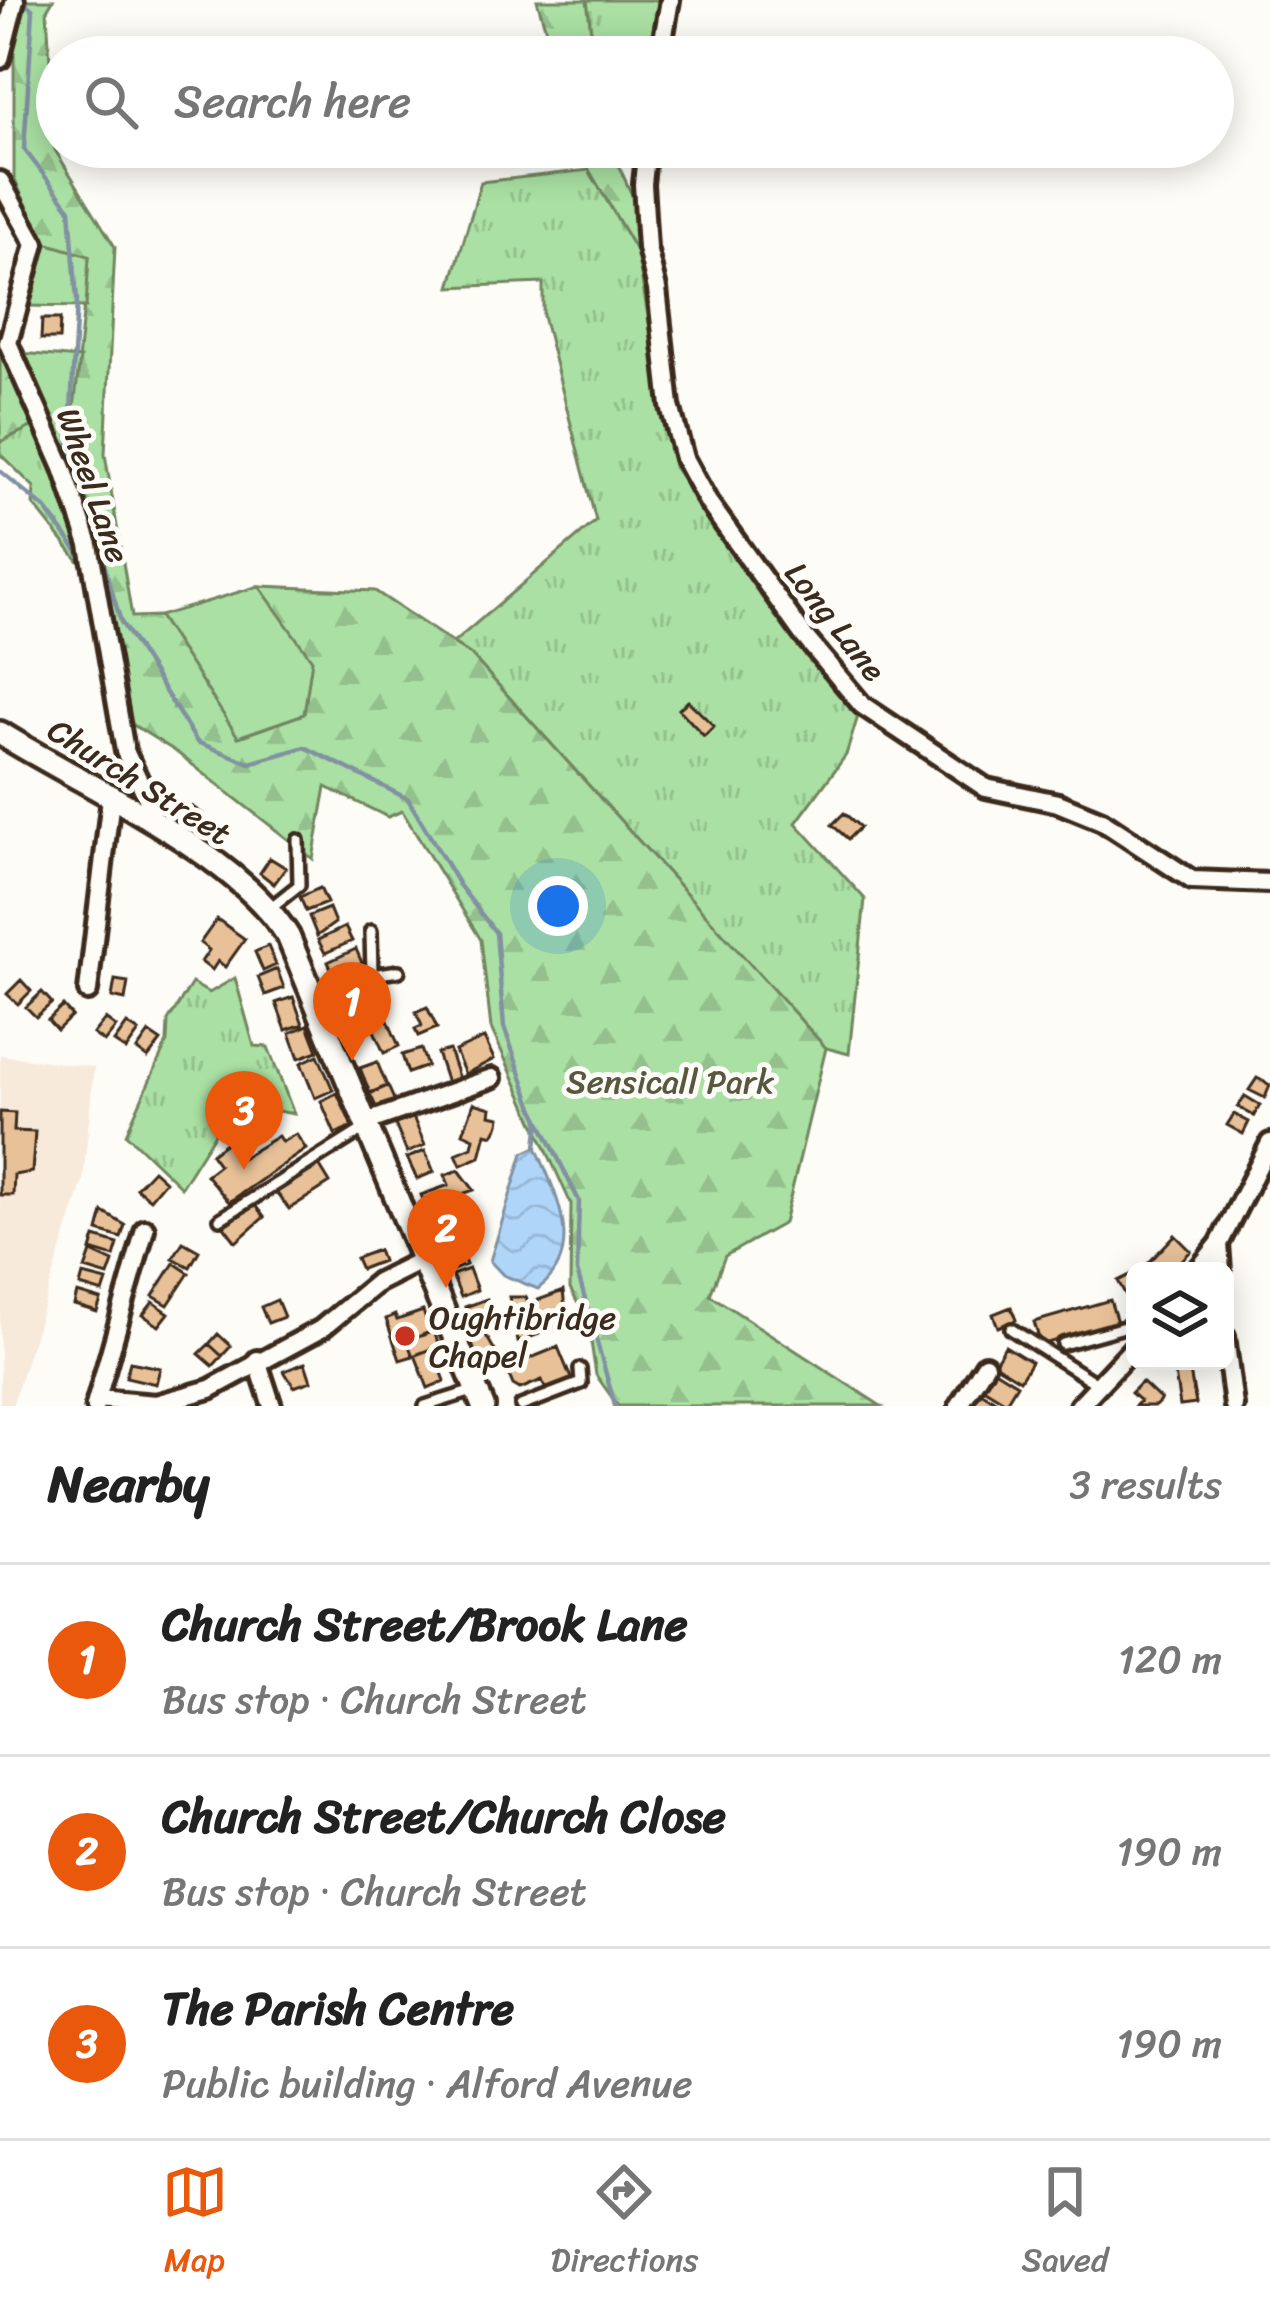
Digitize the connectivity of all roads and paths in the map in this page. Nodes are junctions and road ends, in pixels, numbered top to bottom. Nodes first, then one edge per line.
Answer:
1 (15, 0) edge
2 (670, 0) edge
3 (664, 36) edge
4 (0, 59) edge
5 (645, 168) edge
6 (0, 181) edge
7 (0, 735) edge
8 (111, 798) junction
9 (151, 819) junction
10 (298, 840) dead end
11 (1270, 883) edge
12 (270, 908) junction
13 (371, 931) dead end
14 (399, 971) dead end
15 (372, 975) junction
16 (88, 992) dead end
17 (314, 1000) junction
18 (492, 1078) dead end
19 (366, 1125) junction
20 (1270, 1143) edge
21 (220, 1219) dead end
22 (145, 1229) dead end
23 (1219, 1244) junction
24 (424, 1259) junction
25 (1204, 1262) edge
26 (1220, 1262) edge
27 (1126, 1326) edge
28 (1011, 1329) dead end
29 (1063, 1344) dead end
30 (1126, 1356) edge
31 (256, 1360) junction
32 (985, 1365) dead end
33 (580, 1370) dead end
34 (1229, 1370) edge
35 (1100, 1386) junction
36 (479, 1398) edge
37 (96, 1402) edge
38 (272, 1406) edge
39 (425, 1406) edge
40 (521, 1406) edge
41 (959, 1406) edge
42 (1079, 1406) edge
43 (1234, 1406) edge

1 - 4 street
2 - 3 street
5 - 11 street, Long Lane
6 - 9 street, Wheel Lane
7 - 8 street, Church Street
8 - 9 street, Church Street
8 - 16 street
9 - 12 street, Church Street
10 - 12 lane
12 - 17 street, Church Street
13 - 15 lane
14 - 15 lane
15 - 17 lane
17 - 19 street, Church Street
18 - 19 street
19 - 21 lane
19 - 24 street, Church Street
20 - 23 street
22 - 37 street
23 - 25 street
23 - 26 street
24 - 31 street
24 - 36 street, Church Street
27 - 29 lane
28 - 35 lane
30 - 35 street
31 - 37 street
31 - 38 street
32 - 41 street
33 - 40 lane
34 - 43 street
35 - 42 street
36 - 39 lane

